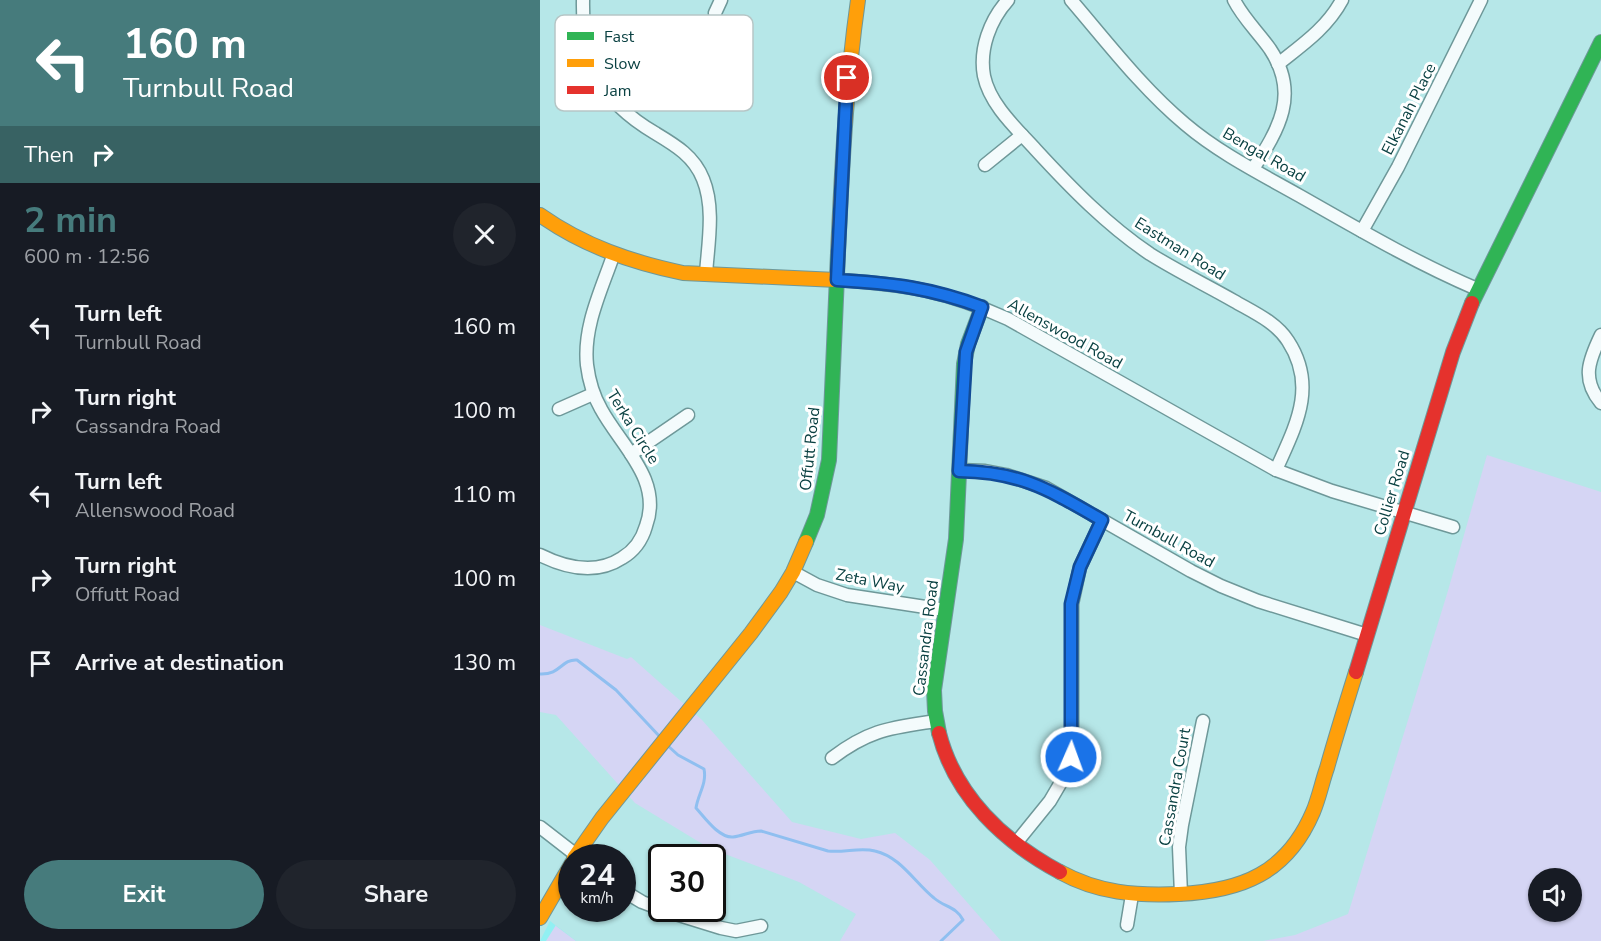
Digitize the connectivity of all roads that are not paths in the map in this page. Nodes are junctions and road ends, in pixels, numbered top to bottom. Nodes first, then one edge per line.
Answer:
1 (583, 0) edge
2 (721, 0) edge
3 (858, 0) edge
4 (1008, 0) edge
5 (1071, 0) edge
6 (1234, 0) edge
7 (1342, 0) edge
8 (1482, 0) edge
9 (715, 13) dead end
10 (583, 15) edge
11 (1601, 42) edge
12 (1278, 64) junction
13 (626, 111) edge
14 (1022, 135) junction
15 (985, 165) dead end
16 (1253, 169) junction
17 (540, 215) edge
18 (1362, 231) junction
19 (614, 256) junction
20 (706, 274) junction
21 (837, 280) junction
22 (1477, 289) junction
23 (982, 307) junction
24 (1601, 335) edge
25 (593, 394) junction
26 (1601, 403) edge
27 (559, 409) dead end
28 (688, 414) dead end
29 (631, 454) junction
30 (1275, 470) junction
31 (959, 471) junction
32 (1404, 513) junction
33 (1102, 520) junction
34 (1453, 527) dead end
35 (540, 555) edge
36 (793, 572) junction
37 (945, 610) junction
38 (1367, 635) junction
39 (936, 721) junction
40 (1203, 721) dead end
41 (832, 758) dead end
42 (540, 827) edge
43 (1016, 843) junction
44 (559, 844) edge
45 (585, 844) edge
46 (558, 888) edge
47 (1181, 894) junction
48 (1132, 895) junction
49 (636, 898) edge
50 (540, 918) edge
51 (1127, 925) dead end
52 (761, 926) dead end

1 - 10 street
2 - 9 street
3 - 21 street, Offutt Road
4 - 14 street, Eastman Road
5 - 16 street, Bengal Road
6 - 12 street
7 - 12 street
8 - 18 street, Elkanah Place
11 - 22 street, Collier Road
12 - 16 street
13 - 20 street
14 - 15 street
14 - 30 street, Eastman Road
16 - 18 street, Bengal Road
17 - 19 street, Allenswood Road
18 - 22 street, Bengal Road
19 - 20 street, Allenswood Road
19 - 25 street, Terka Circle
20 - 21 street, Allenswood Road
21 - 23 street, Allenswood Road
21 - 36 street, Offutt Road
22 - 32 street, Collier Road
23 - 30 street, Allenswood Road
23 - 31 street, Cassandra Road
24 - 26 street
25 - 27 street
25 - 29 street, Terka Circle
28 - 29 street
29 - 35 street, Terka Circle
30 - 32 street, Allenswood Road
31 - 33 street, Turnbull Road
31 - 37 street, Cassandra Road
32 - 34 street, Allenswood Road
32 - 38 street, Collier Road
33 - 38 street, Turnbull Road
33 - 43 street
36 - 37 street, Zeta Way
36 - 45 street, Offutt Road
37 - 39 street, Cassandra Road
38 - 47 street, Collier Road
39 - 41 street
39 - 43 street, Cassandra Road
40 - 47 street, Cassandra Court
42 - 44 street
43 - 48 street, Cassandra Road
46 - 50 street, Offutt Road
47 - 48 street, Cassandra Road
48 - 51 street
49 - 52 street

